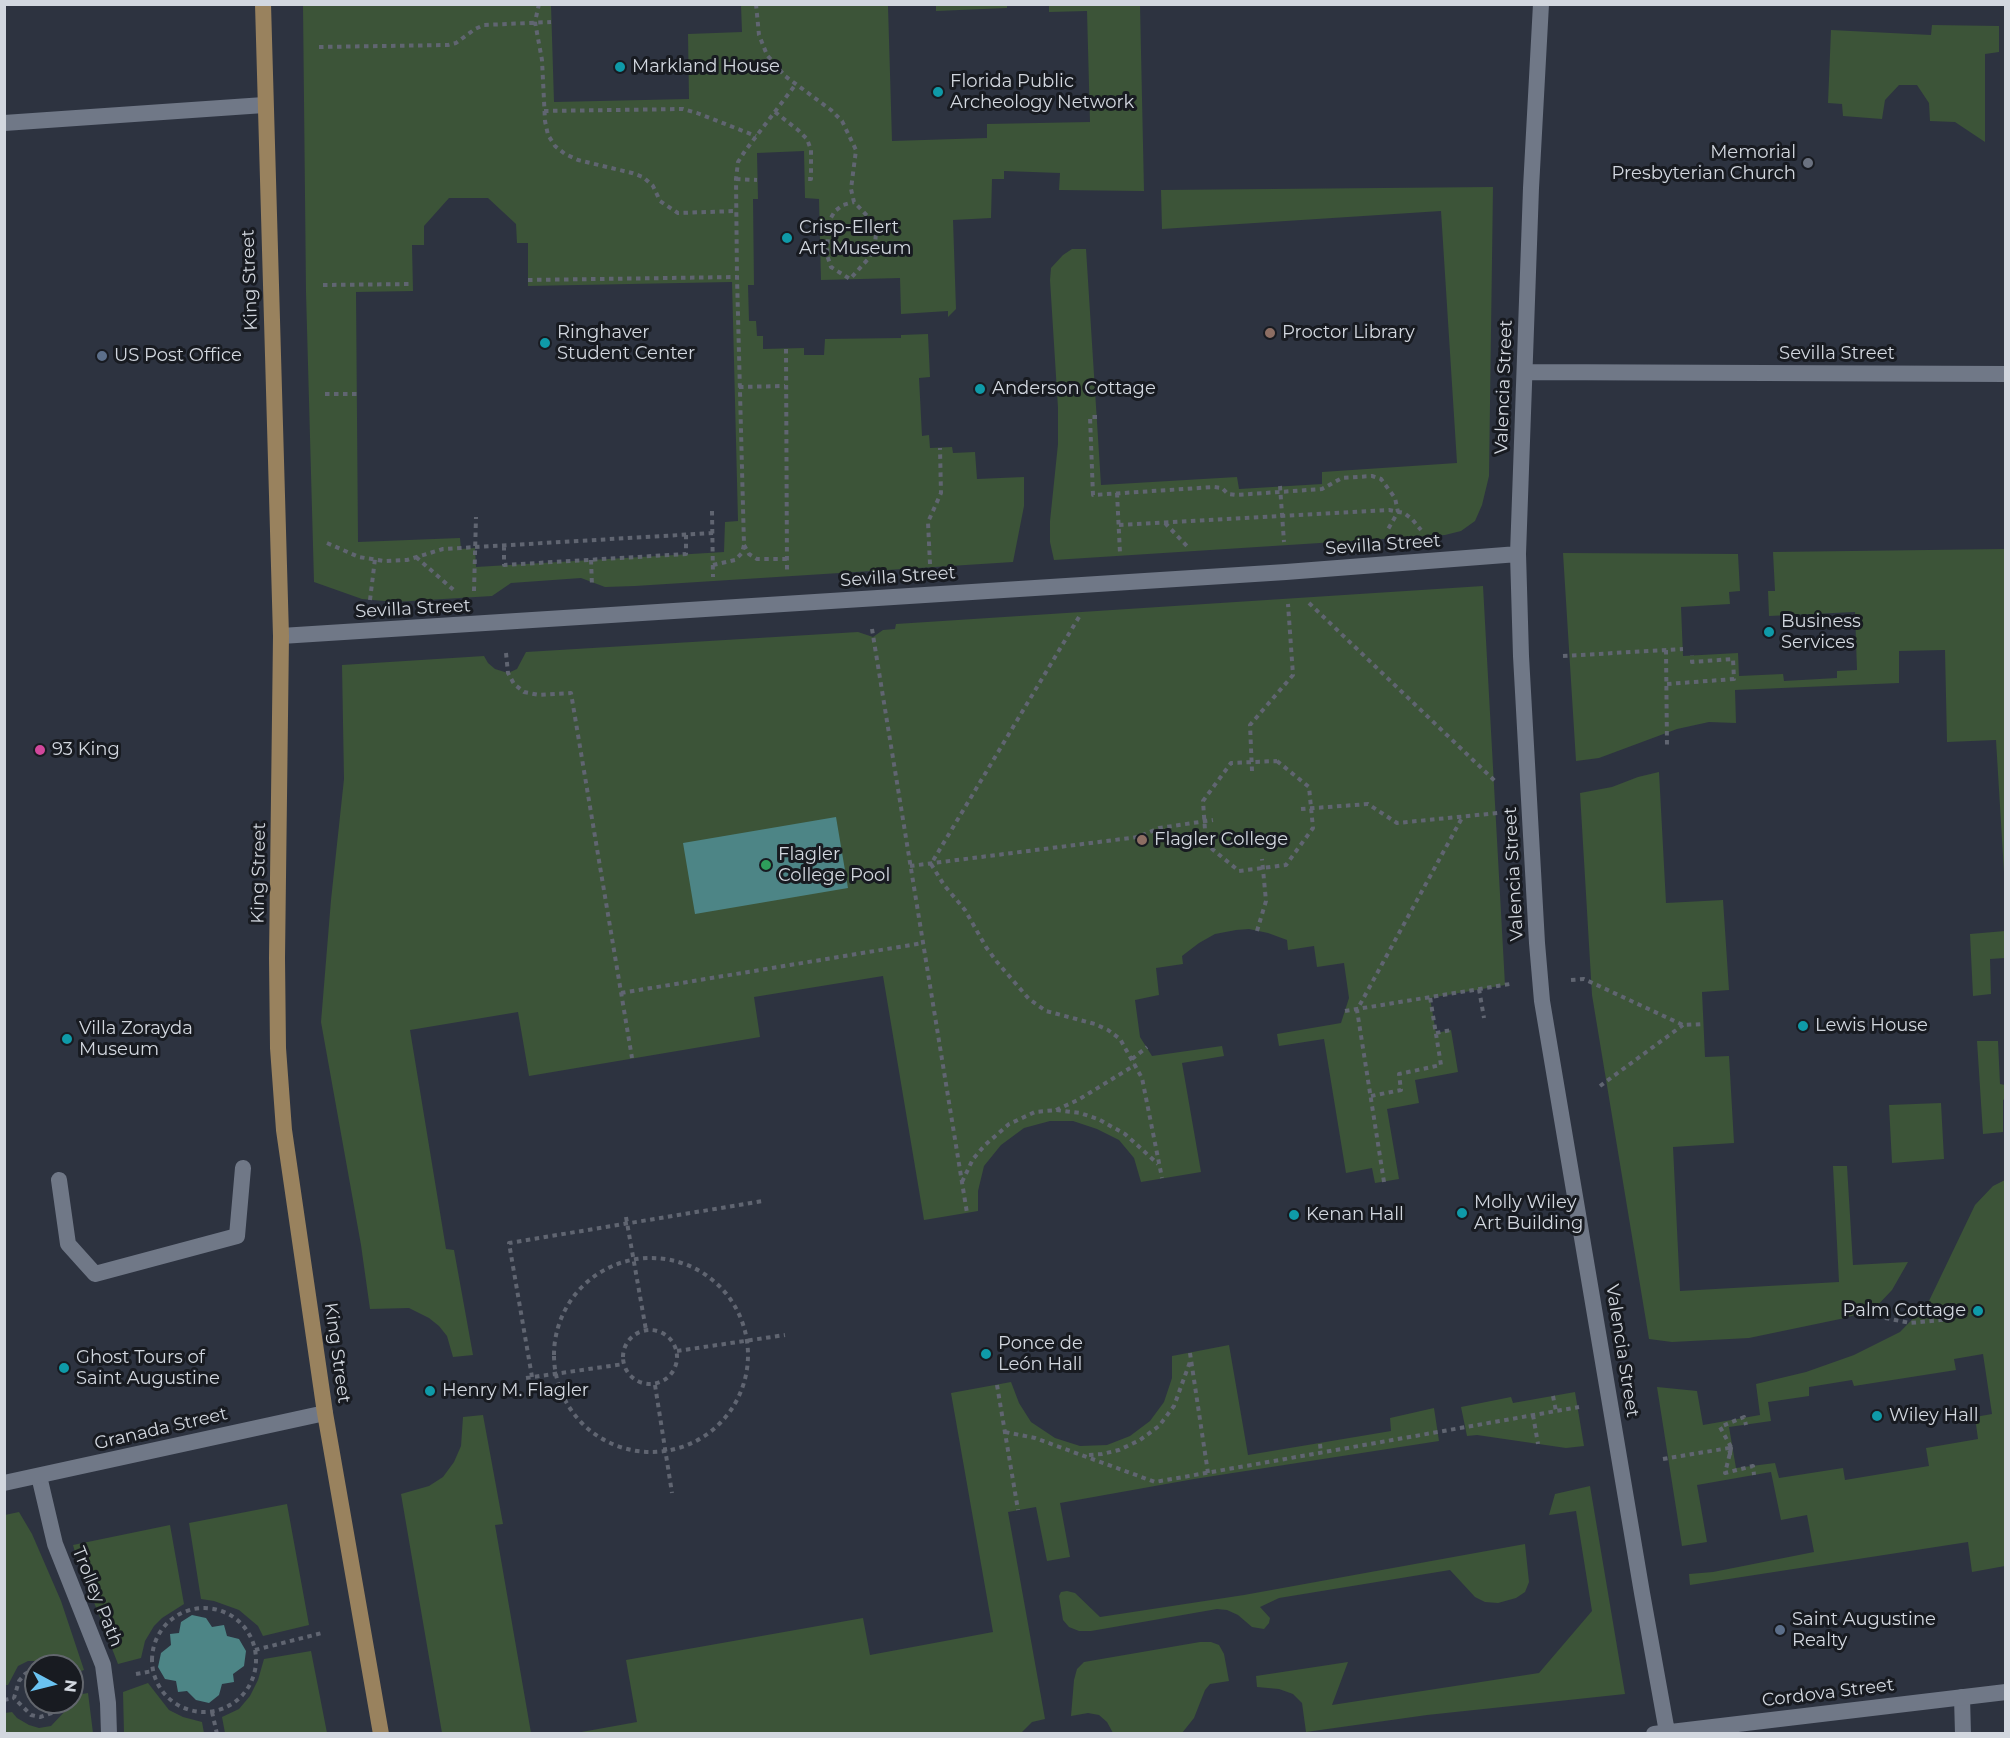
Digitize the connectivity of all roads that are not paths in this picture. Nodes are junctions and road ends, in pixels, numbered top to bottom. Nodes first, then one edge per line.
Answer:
1 (263, 4) edge
2 (1541, 4) edge
3 (264, 105) junction
4 (4, 123) edge
5 (1525, 372) junction
6 (2006, 374) edge
7 (1518, 554) junction
8 (281, 636) junction
9 (243, 1168) dead end
10 (59, 1180) dead end
11 (326, 1413) junction
12 (39, 1476) junction
13 (4, 1483) edge
14 (2006, 1692) edge
15 (1962, 1697) junction
16 (1661, 1733) edge
17 (109, 1734) edge
18 (381, 1734) edge
19 (1963, 1734) edge

1 - 3 main road, King Street
2 - 5 street, Valencia Street
3 - 4 street
3 - 8 main road, King Street
5 - 6 street, Sevilla Street
5 - 7 street, Valencia Street
7 - 8 street, Sevilla Street
7 - 16 street, Valencia Street
8 - 11 main road, King Street
9 - 10 street
11 - 12 street, Granada Street
11 - 18 main road, King Street
12 - 13 street, Granada Street
12 - 17 street, Trolley Path
14 - 15 street, Cordova Street
15 - 16 street, Cordova Street
15 - 19 street

